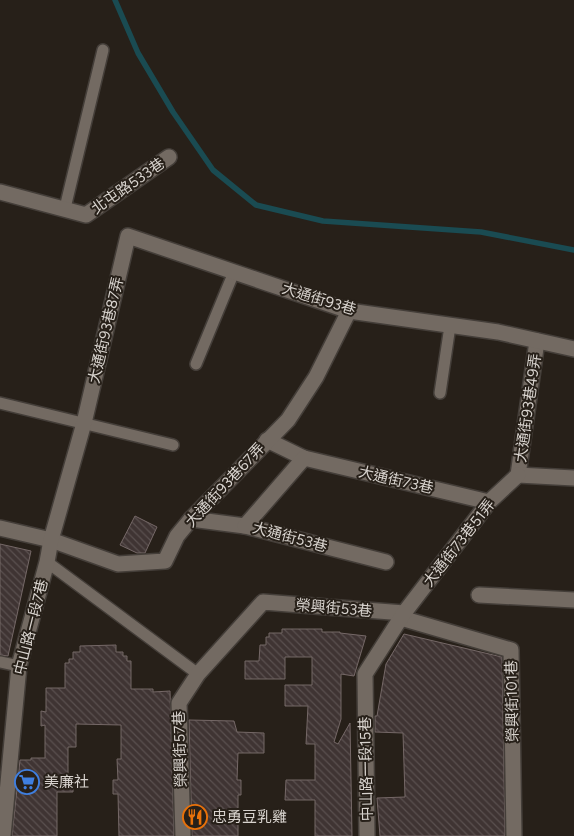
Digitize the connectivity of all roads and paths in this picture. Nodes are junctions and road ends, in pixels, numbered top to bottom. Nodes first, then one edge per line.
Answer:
1 (102, 50) dead end
2 (169, 157) dead end
3 (0, 192) edge
4 (65, 208) junction
5 (128, 236) joint
6 (234, 272) junction
7 (349, 311) junction
8 (450, 326) junction
9 (537, 341) junction
10 (574, 349) edge
11 (196, 364) dead end
12 (440, 393) dead end
13 (0, 403) edge
14 (84, 423) junction
15 (267, 440) junction
16 (174, 445) dead end
17 (304, 458) junction
18 (518, 475) junction
19 (574, 478) edge
20 (489, 502) junction
21 (191, 519) junction
22 (245, 526) junction
23 (0, 528) edge
24 (51, 540) junction
25 (47, 562) junction
26 (386, 562) dead end
27 (479, 596) dead end
28 (574, 600) edge
29 (264, 602) joint
30 (403, 616) junction
31 (0, 662) edge
32 (19, 666) junction
33 (198, 674) junction
34 (365, 703) joint
35 (2, 836) edge
36 (183, 836) edge
37 (367, 836) edge
38 (514, 836) edge

1 - 4 lane
2 - 4 street, 北屯路533巷
3 - 4 street, 北屯路533巷
5 - 6 street, 大通街93巷
5 - 14 street, 大通街93巷87弄
6 - 7 street, 大通街93巷
6 - 11 lane
7 - 8 street, 大通街93巷
7 - 15 street, 大通街93巷67弄
8 - 9 street, 大通街93巷
8 - 12 lane
9 - 10 street, 大通街93巷
9 - 18 street, 大通街93巷49弄
13 - 14 lane
14 - 16 lane
14 - 24 street, 中山路一段7巷
15 - 17 street, 大通街73巷
15 - 21 street, 大通街93巷67弄
17 - 20 street, 大通街73巷
17 - 22 street
18 - 19 street
18 - 20 street, 大通街73巷51弄
20 - 30 street, 大通街73巷51弄
21 - 22 street, 大通街53巷
21 - 24 street, 大通街93巷67弄
22 - 26 street, 大通街53巷
23 - 24 street
24 - 25 street, 中山路一段7巷
25 - 32 street, 中山路一段7巷
25 - 33 lane
27 - 28 street
29 - 30 street, 榮興街53巷
29 - 33 street, 榮興街57巷
30 - 34 street, 大通街73巷51弄
30 - 38 street, 榮興街101巷
31 - 32 lane
32 - 35 street, 中山路一段7巷
33 - 36 street, 榮興街57巷
34 - 37 street, 中山路一段15巷

